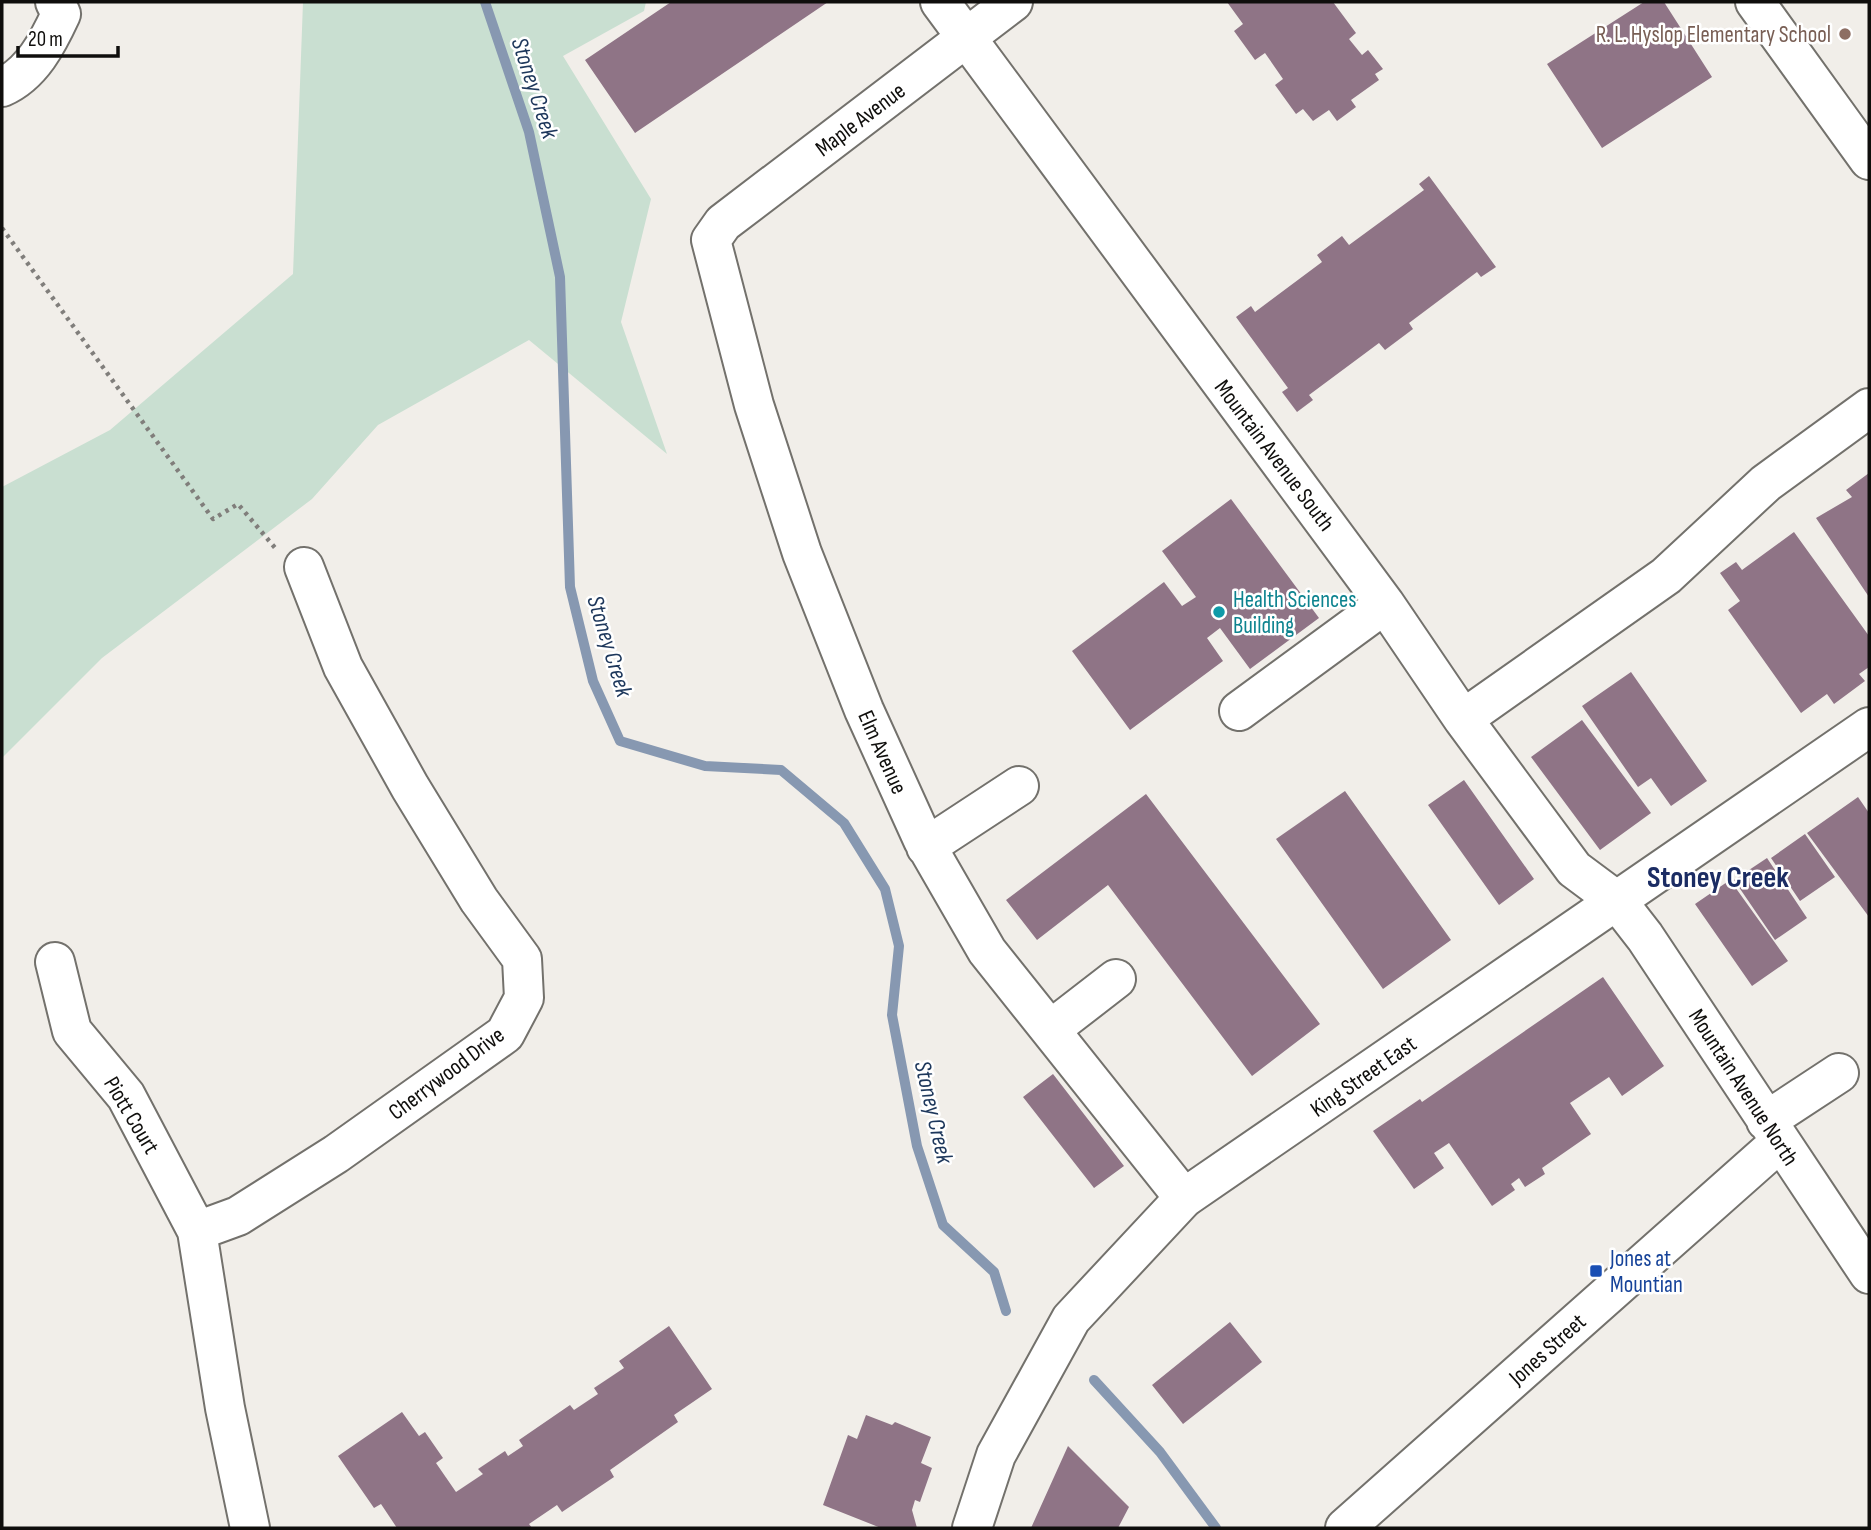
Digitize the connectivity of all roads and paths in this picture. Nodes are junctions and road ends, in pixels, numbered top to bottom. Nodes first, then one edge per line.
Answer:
1 (55, 2) edge
2 (940, 2) edge
3 (1013, 2) edge
4 (1755, 2) edge
5 (966, 38) junction
6 (2, 87) edge
7 (1869, 160) edge
8 (2, 228) edge
9 (710, 240) joint
10 (1869, 408) edge
11 (304, 568) joint
12 (1385, 604) junction
13 (1239, 711) dead end
14 (1463, 719) junction
15 (1869, 727) edge
16 (1018, 786) dead end
17 (926, 847) junction
18 (1617, 901) junction
19 (55, 962) dead end
20 (1116, 979) dead end
21 (1050, 1030) junction
22 (1839, 1073) dead end
23 (1773, 1132) junction
24 (1184, 1198) junction
25 (197, 1231) junction
26 (1869, 1274) edge
27 (250, 1528) edge
28 (972, 1528) edge
29 (1345, 1528) edge

1 - 6 street
2 - 5 street, Mountain Avenue South
3 - 5 street, Maple Avenue
4 - 7 street
5 - 9 street, Maple Avenue
5 - 12 street, Mountain Avenue South
8 - 11 path
9 - 17 street, Elm Avenue
10 - 14 street
11 - 25 street, Cherrywood Drive
12 - 13 street
12 - 14 street, Mountain Avenue South
14 - 18 street, Mountain Avenue South
15 - 18 street, King Street East
16 - 17 street
17 - 21 street, Elm Avenue
18 - 23 street, Mountain Avenue North
18 - 24 street, King Street East
19 - 25 street, Piott Court
20 - 21 street
21 - 24 street, Elm Avenue
22 - 23 street, Jones Street
23 - 26 street, Mountain Avenue North
23 - 29 street, Jones Street
24 - 28 street, King Street East
25 - 27 street

